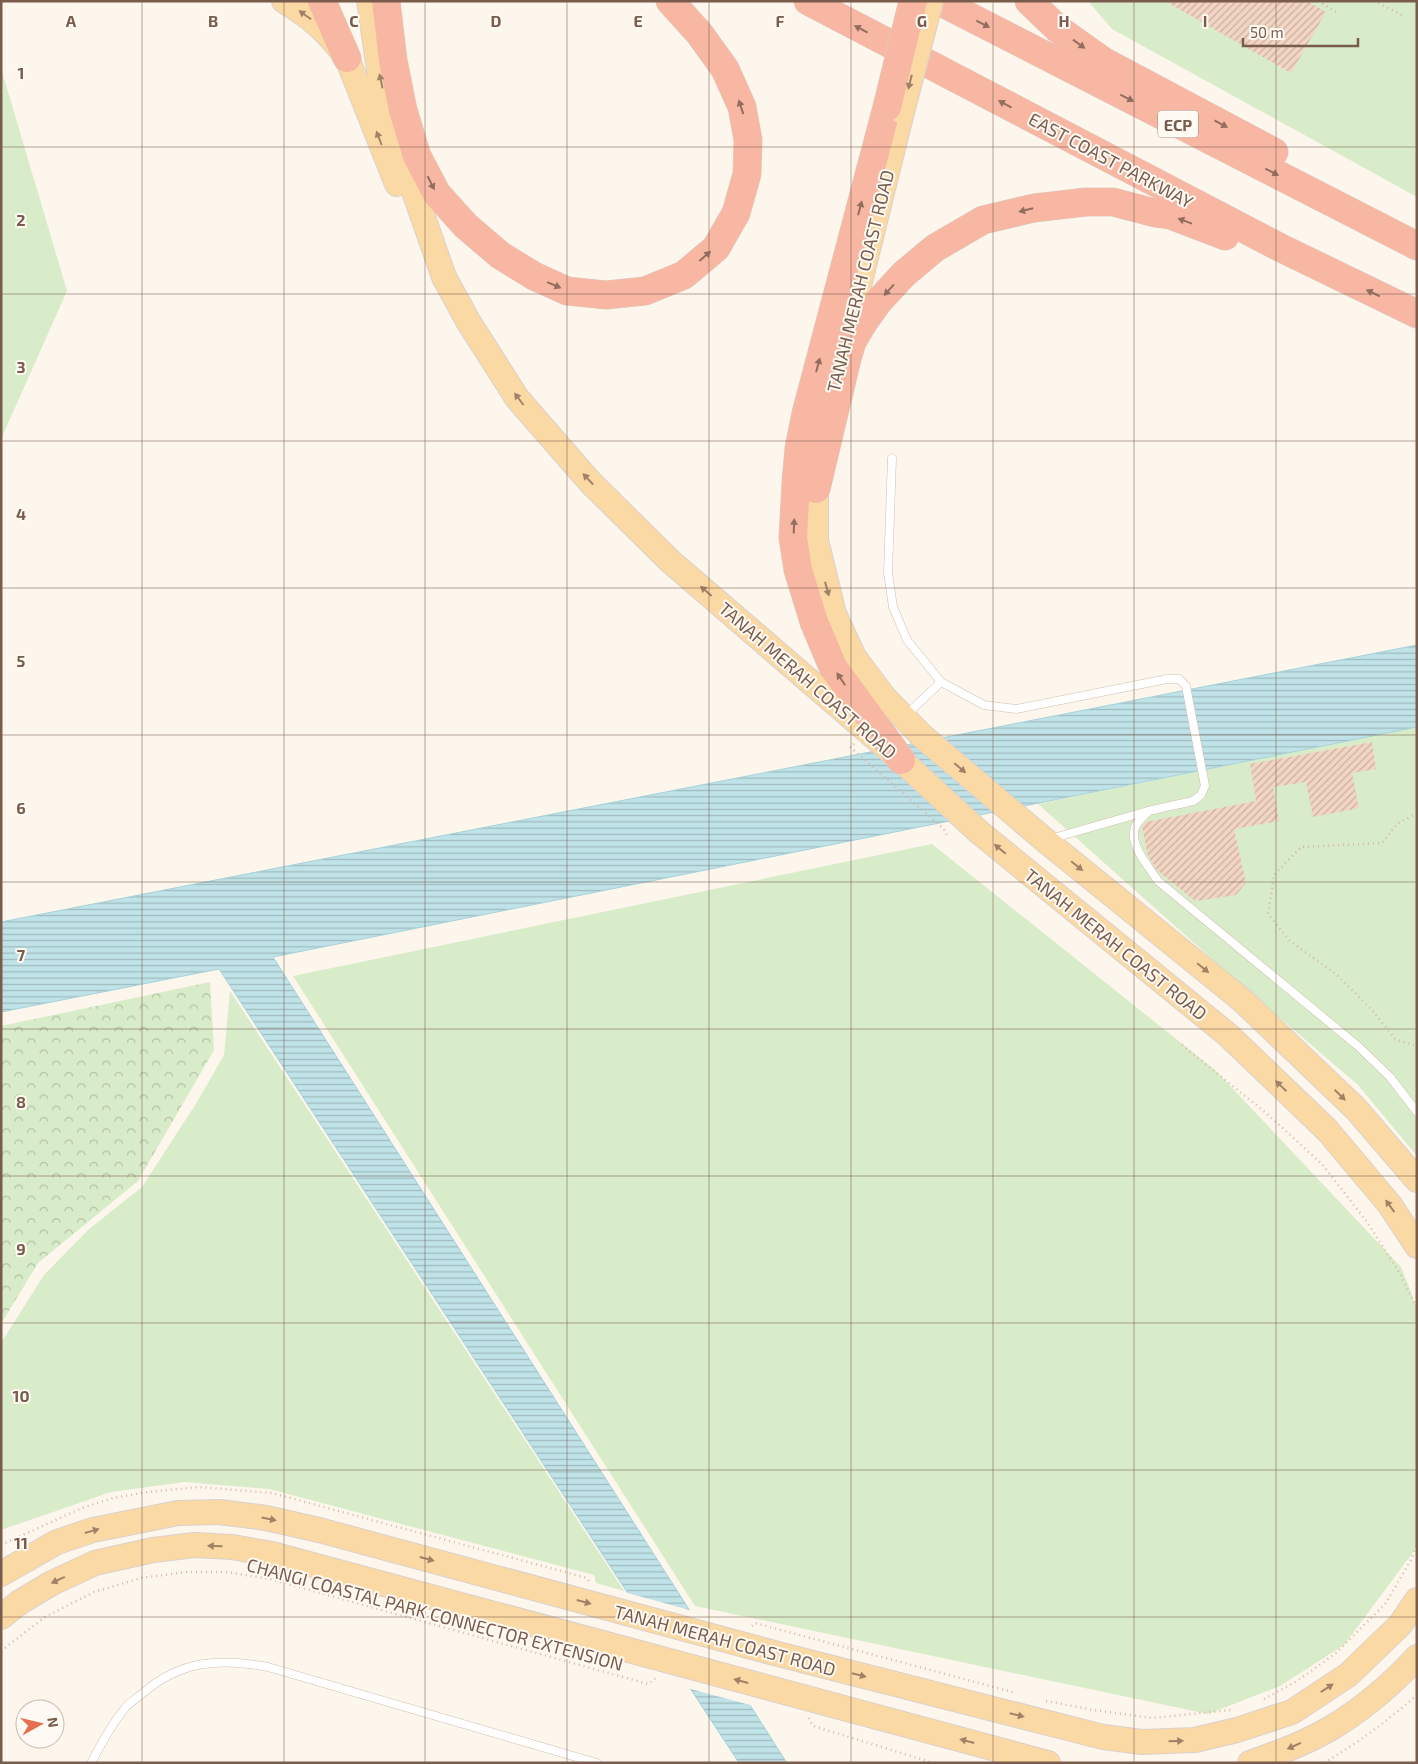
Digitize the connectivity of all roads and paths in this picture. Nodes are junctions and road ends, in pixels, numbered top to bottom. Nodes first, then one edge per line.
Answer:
1 (284, 1) edge
2 (322, 1) edge
3 (368, 1) edge
4 (386, 1) edge
5 (670, 1) edge
6 (808, 1) edge
7 (913, 1) edge
8 (931, 1) edge
9 (939, 1) edge
10 (1029, 1) edge
11 (1318, 1) edge
12 (1374, 1) edge
13 (1338, 13) dead end
14 (1404, 16) dead end
15 (347, 58) junction
16 (894, 110) junction
17 (1417, 230) edge
18 (1417, 246) edge
19 (1281, 248) junction
20 (444, 277) junction
21 (1417, 314) edge
22 (892, 458) dead end
23 (816, 489) junction
24 (940, 682) junction
25 (903, 717) junction
26 (860, 755) dead end
27 (901, 760) junction
28 (1148, 811) junction
29 (1417, 813) edge
30 (947, 835) dead end
31 (1046, 840) junction
32 (1242, 1000) junction
33 (1228, 1035) junction
34 (1182, 1045) dead end
35 (1417, 1046) edge
36 (1417, 1112) edge
37 (1417, 1180) edge
38 (1417, 1246) edge
39 (1417, 1308) edge
40 (1417, 1544) edge
41 (1, 1574) edge
42 (1417, 1600) edge
43 (1, 1617) edge
44 (749, 1630) dead end
45 (1, 1651) edge
46 (1417, 1656) edge
47 (663, 1678) dead end
48 (1021, 1695) dead end
49 (1417, 1695) edge
50 (1038, 1699) dead end
51 (1264, 1700) dead end
52 (1238, 1710) dead end
53 (801, 1715) dead end
54 (935, 1762) edge
55 (91, 1763) edge
56 (597, 1763) edge
57 (1048, 1763) edge
58 (1250, 1763) edge
59 (1324, 1763) edge

15 -> 1 main road
2 - 15 highway
20 -> 3 main road, TANAH MERAH COAST ROAD
4 -> 5 highway
19 -> 6 highway, EAST COAST PARKWAY
7 - 16 highway, bridge
8 -> 16 main road, TANAH MERAH COAST ROAD, bridge
9 -> 18 highway, ECP
10 -> 17 highway
11 - 13 path
12 - 14 path
20 -> 15 main road
16 - 23 main road, TANAH MERAH COAST ROAD
27 -> 16 highway
21 -> 19 highway, EAST COAST PARKWAY
19 -> 23 highway
27 -> 20 main road, TANAH MERAH COAST ROAD
22 - 24 lane
23 -> 25 main road, TANAH MERAH COAST ROAD
24 - 25 lane
24 - 28 lane
25 -> 31 main road, TANAH MERAH COAST ROAD
26 - 30 path
33 -> 27 main road, TANAH MERAH COAST ROAD
28 - 31 lane
28 - 36 lane
29 - 35 path
31 -> 32 main road, TANAH MERAH COAST ROAD
32 - 33 main road
32 -> 37 main road, TANAH MERAH COAST ROAD
38 -> 33 main road, TANAH MERAH COAST ROAD
34 - 39 path
40 - 51 path
41 -> 42 main road, TANAH MERAH COAST ROAD
57 -> 43 main road, TANAH MERAH COAST ROAD
44 - 48 path
45 - 47 path, CHANGI COASTAL PARK CONNECTOR EXTENSION
46 -> 58 main road
49 - 59 path
50 - 52 path
53 - 54 path
55 - 56 lane

